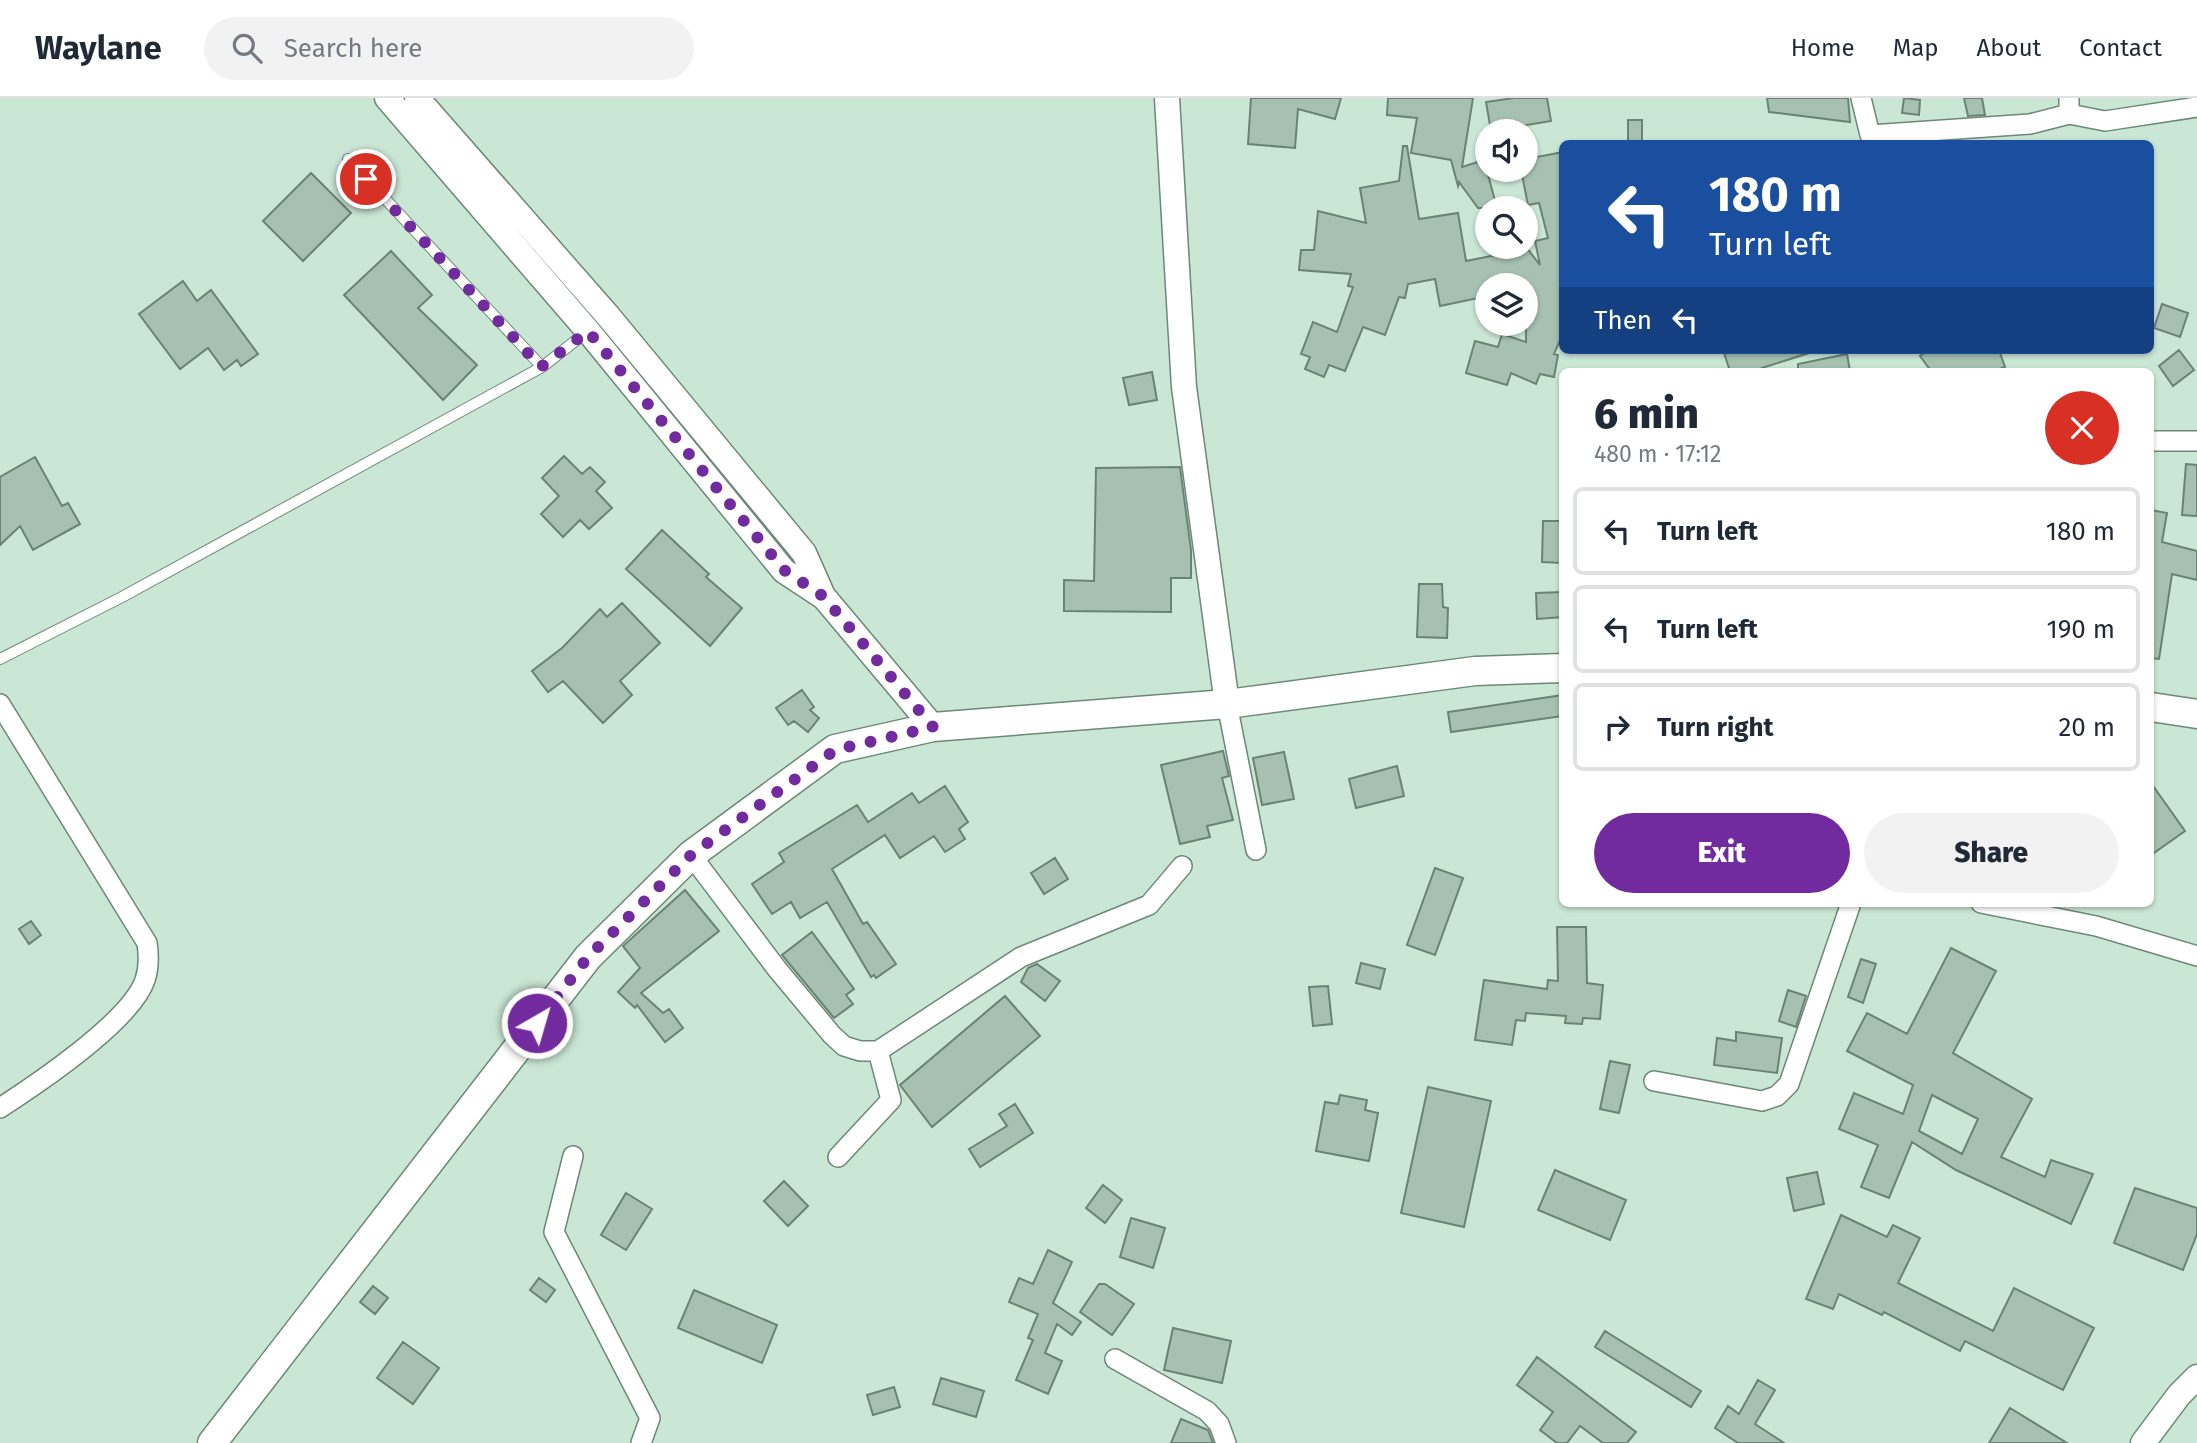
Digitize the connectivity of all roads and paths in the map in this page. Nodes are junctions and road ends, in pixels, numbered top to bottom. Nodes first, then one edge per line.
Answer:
1 (387, 98) edge
2 (417, 98) edge
3 (1167, 98) edge
4 (1861, 98) edge
5 (2069, 106) edge
6 (2197, 107) edge
7 (1870, 139) edge
8 (348, 159) dead end
9 (609, 317) junction
10 (588, 331) junction
11 (541, 367) junction
12 (2154, 441) edge
13 (2197, 441) edge
14 (823, 596) junction
15 (0, 659) edge
16 (1559, 668) edge
17 (0, 704) edge
18 (1227, 704) junction
19 (2154, 707) edge
20 (2197, 714) edge
21 (933, 727) junction
22 (1256, 850) dead end
23 (691, 855) junction
24 (1182, 866) dead end
25 (1850, 907) edge
26 (2001, 907) edge
27 (2197, 956) edge
28 (878, 1051) junction
29 (1654, 1081) dead end
30 (0, 1108) edge
31 (573, 1156) dead end
32 (838, 1157) dead end
33 (1115, 1359) dead end
34 (2197, 1377) edge
35 (212, 1443) edge
36 (641, 1443) edge
37 (1226, 1443) edge
38 (2143, 1443) edge

1 - 10 street
2 - 9 street
3 - 18 street
4 - 7 street
5 - 6 street
5 - 7 street
8 - 11 lane
9 - 10 lane
9 - 14 street
10 - 11 lane
10 - 14 street
11 - 15 lane
12 - 13 street
14 - 21 street
16 - 18 main road
17 - 30 street
18 - 21 main road
18 - 22 street
19 - 20 main road
21 - 23 main road
23 - 28 street
23 - 35 main road
24 - 28 street
25 - 29 street
26 - 27 street
28 - 32 street
31 - 36 street
33 - 37 street
34 - 38 street

